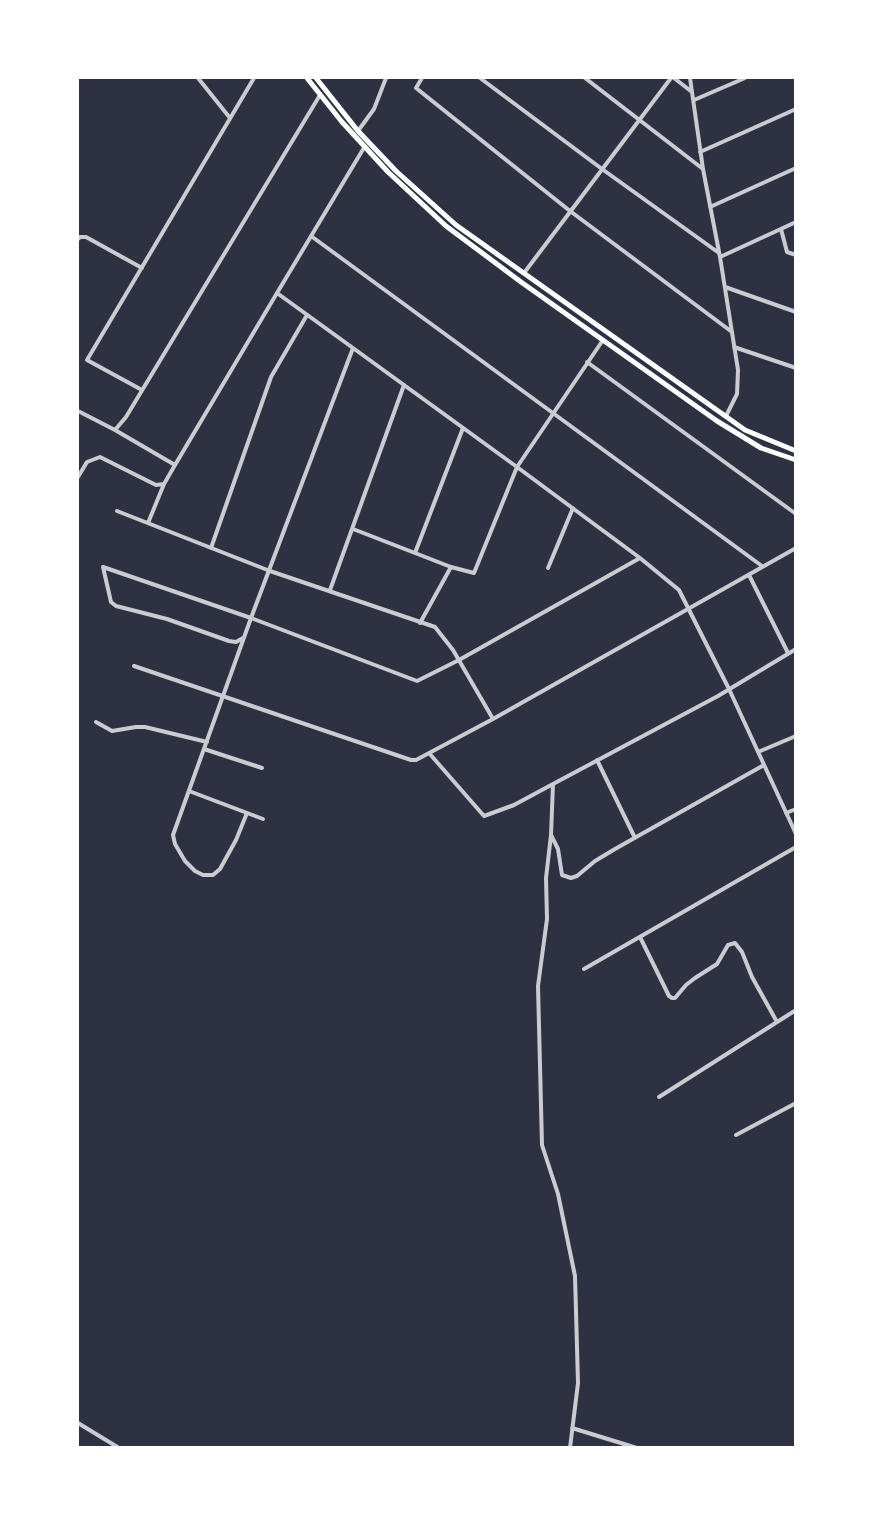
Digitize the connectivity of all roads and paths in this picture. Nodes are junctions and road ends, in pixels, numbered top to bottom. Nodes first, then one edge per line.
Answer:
1 (198, 78) edge
2 (254, 78) edge
3 (307, 78) edge
4 (316, 78) edge
5 (386, 78) edge
6 (422, 78) edge
7 (480, 78) edge
8 (585, 78) edge
9 (673, 78) edge
10 (690, 78) edge
11 (745, 78) edge
12 (692, 92) junction
13 (320, 95) junction
14 (694, 100) junction
15 (796, 109) edge
16 (230, 118) junction
17 (640, 119) junction
18 (358, 131) junction
19 (365, 146) junction
20 (700, 152) junction
21 (796, 168) edge
22 (602, 169) junction
23 (703, 169) junction
24 (710, 207) junction
25 (570, 211) junction
26 (796, 222) edge
27 (781, 229) junction
28 (312, 236) junction
29 (78, 239) edge
30 (720, 255) junction
31 (796, 255) edge
32 (142, 268) junction
33 (524, 273) junction
34 (725, 287) junction
35 (277, 293) junction
36 (796, 312) edge
37 (307, 315) junction
38 (732, 332) junction
39 (603, 339) junction
40 (734, 347) junction
41 (353, 348) junction
42 (586, 362) junction
43 (796, 368) edge
44 (404, 385) junction
45 (142, 390) junction
46 (78, 411) edge
47 (552, 413) junction
48 (726, 416) junction
49 (463, 428) junction
50 (115, 430) junction
51 (796, 451) edge
52 (796, 460) edge
53 (175, 465) junction
54 (517, 467) junction
55 (78, 477) edge
56 (164, 484) junction
57 (573, 508) junction
58 (117, 511) dead end
59 (796, 514) edge
60 (148, 523) junction
61 (353, 529) junction
62 (211, 548) junction
63 (796, 548) edge
64 (416, 553) junction
65 (640, 558) junction
66 (762, 566) junction
67 (450, 567) junction
68 (548, 568) dead end
69 (270, 571) junction
70 (749, 575) junction
71 (330, 590) junction
72 (690, 609) junction
73 (251, 618) junction
74 (420, 623) junction
75 (244, 637) junction
76 (796, 648) edge
77 (788, 653) junction
78 (459, 660) junction
79 (134, 666) dead end
80 (729, 689) junction
81 (223, 697) junction
82 (493, 719) junction
83 (96, 722) dead end
84 (796, 736) edge
85 (207, 742) junction
86 (204, 749) junction
87 (758, 752) junction
88 (429, 753) junction
89 (597, 760) junction
90 (764, 765) junction
91 (262, 768) dead end
92 (553, 784) junction
93 (189, 791) junction
94 (796, 809) edge
95 (247, 813) junction
96 (786, 813) junction
97 (262, 819) dead end
98 (796, 834) edge
99 (551, 835) junction
100 (635, 838) junction
101 (796, 847) edge
102 (640, 937) junction
103 (584, 969) dead end
104 (796, 1010) edge
105 (777, 1022) junction
106 (659, 1097) dead end
107 (796, 1103) edge
108 (736, 1135) dead end
109 (78, 1423) edge
110 (572, 1428) junction
111 (119, 1448) edge
112 (570, 1448) edge
113 (637, 1448) edge

1 - 16 street
2 - 16 street
3 - 13 main road
4 - 18 main road
5 - 18 street
6 - 25 street
7 - 22 street
8 - 17 street
9 - 12 street
9 - 17 street
10 - 12 street
11 - 14 street
12 - 14 street
13 - 19 main road
13 - 45 street
14 - 20 street
15 - 20 street
16 - 32 street
17 - 22 street
17 - 23 street
18 - 33 main road
19 - 28 street
19 - 39 main road
20 - 23 street
21 - 24 street
22 - 25 street
22 - 30 street
23 - 24 street
24 - 30 street
25 - 33 street
25 - 38 street
26 - 27 street
27 - 30 street
27 - 31 street
28 - 35 street
28 - 47 street
29 - 32 street
30 - 34 street
32 - 45 street
33 - 48 main road
34 - 36 street
34 - 38 street
35 - 37 street
35 - 53 street
37 - 41 street
37 - 62 street
38 - 40 street
39 - 42 street
39 - 52 main road
40 - 43 street
40 - 48 street
41 - 44 street
41 - 69 street
42 - 47 street
42 - 59 street
44 - 49 street
44 - 61 street
45 - 50 street
46 - 50 street
47 - 54 street
47 - 66 street
48 - 51 main road
49 - 54 street
49 - 64 street
50 - 53 street
53 - 56 street
54 - 57 street
54 - 67 street
55 - 56 street
56 - 60 street
57 - 65 street
57 - 68 street
58 - 60 street
60 - 62 street
61 - 64 street
61 - 71 street
62 - 69 street
63 - 66 street
64 - 67 street
65 - 72 street
65 - 78 street
66 - 70 street
67 - 74 street
69 - 71 street
69 - 73 street
70 - 72 street
70 - 77 street
71 - 74 street
72 - 80 street
72 - 82 street
73 - 75 street
73 - 75 street
73 - 78 street
74 - 78 street
75 - 81 street
76 - 77 street
77 - 80 street
78 - 82 street
79 - 81 street
80 - 87 street
80 - 89 street
81 - 85 street
81 - 88 street
82 - 88 street
83 - 85 street
84 - 87 street
85 - 86 street
86 - 91 street
86 - 93 street
87 - 90 street
88 - 92 street
89 - 92 street
89 - 100 street
90 - 96 street
90 - 100 street
92 - 99 street
93 - 95 street
93 - 95 street
94 - 96 street
95 - 97 street
96 - 98 street
99 - 100 street
99 - 110 street
101 - 102 street
102 - 103 street
102 - 105 street
104 - 105 street
105 - 106 street
107 - 108 street
109 - 111 street
110 - 112 street
110 - 113 street

